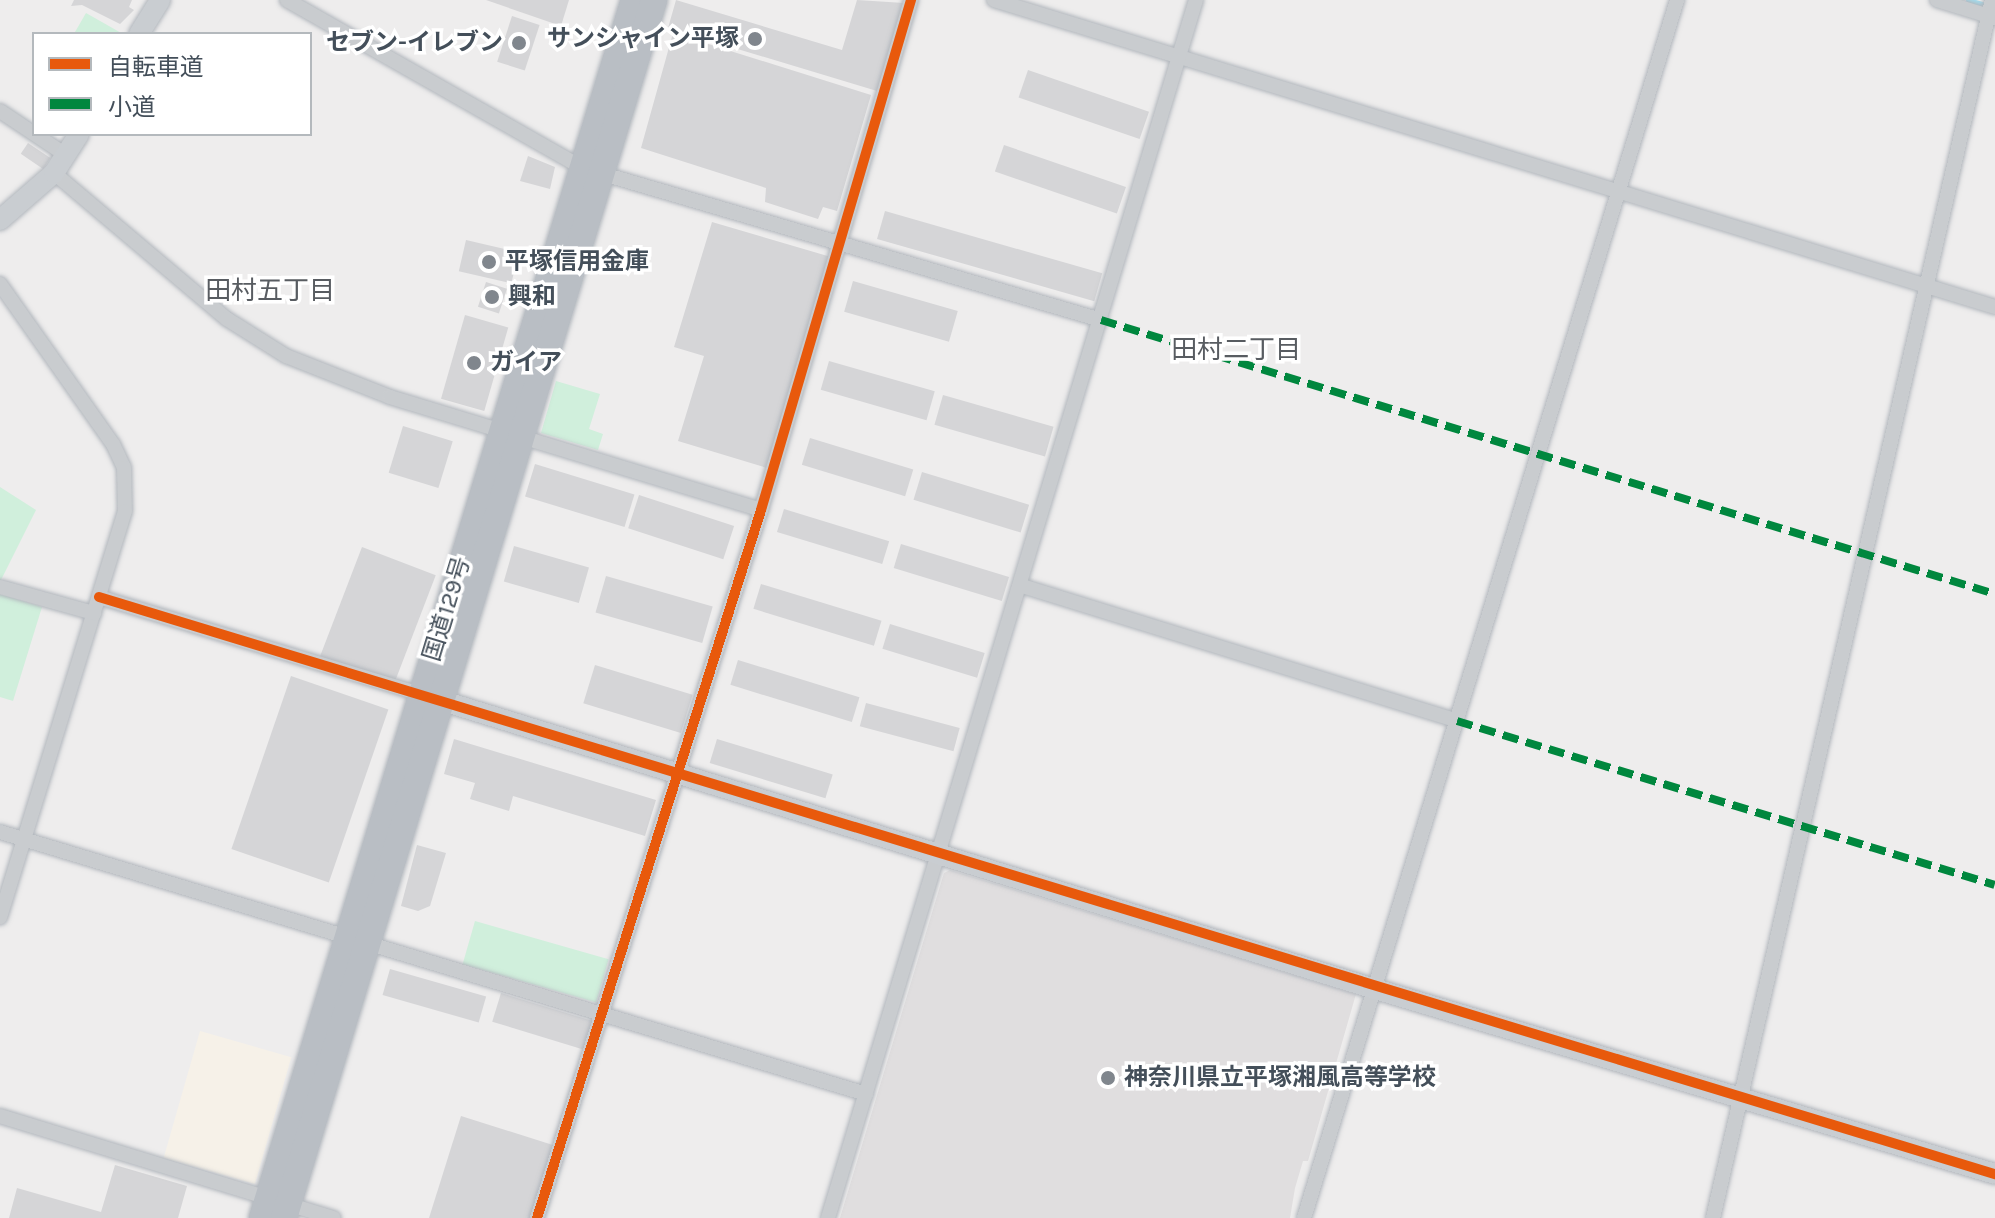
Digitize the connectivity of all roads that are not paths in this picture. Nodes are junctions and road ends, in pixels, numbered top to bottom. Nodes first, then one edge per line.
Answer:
1 (160, 0) edge
2 (287, 0) edge
3 (634, 0) edge
4 (654, 0) edge
5 (911, 0) edge
6 (994, 0) edge
7 (1196, 0) edge
8 (1677, 0) edge
9 (1937, 0) edge
10 (1992, 0) edge
11 (1991, 17) edge
12 (140, 32) edge
13 (1178, 57) junction
14 (0, 111) edge
15 (32, 132) edge
16 (38, 136) edge
17 (78, 136) edge
18 (66, 155) junction
19 (592, 170) junction
20 (54, 173) junction
21 (1617, 190) junction
22 (0, 220) edge
23 (838, 246) junction
24 (0, 284) edge
25 (1927, 287) junction
26 (1995, 307) edge
27 (1101, 320) junction
28 (511, 433) junction
29 (761, 510) junction
30 (1022, 586) junction
31 (0, 587) edge
32 (99, 597) junction
33 (94, 613) junction
34 (431, 698) junction
35 (1457, 721) junction
36 (677, 775) junction
37 (0, 832) edge
38 (25, 837) junction
39 (941, 856) junction
40 (0, 917) edge
41 (358, 938) junction
42 (1372, 988) junction
43 (600, 1012) junction
44 (866, 1094) junction
45 (1741, 1096) junction
46 (0, 1116) edge
47 (1995, 1174) edge
48 (275, 1209) edge
49 (334, 1218) edge
50 (537, 1218) edge
51 (828, 1218) edge
52 (1304, 1218) edge
53 (1713, 1218) edge

1 - 12 street
2 - 19 street
3 - 19 highway, 国道129号
4 - 19 highway, 国道129号
5 - 23 street
6 - 13 street
7 - 13 street
8 - 21 street
9 - 11 street
10 - 11 street
11 - 25 street
13 - 21 street
13 - 27 street
14 - 15 street
16 - 18 street
17 - 18 street
18 - 20 street
19 - 23 street
19 - 28 highway, 国道129号
20 - 22 street
20 - 28 street
21 - 25 street
21 - 35 street
23 - 27 street
23 - 29 street
24 - 32 street
25 - 26 street
25 - 45 street
27 - 30 street
28 - 29 street
28 - 34 highway, 国道129号
29 - 36 street
30 - 35 street
30 - 39 street
31 - 33 street
32 - 33 street
32 - 34 street
33 - 38 street
34 - 36 street
34 - 41 highway, 国道129号
35 - 42 street
36 - 39 street
36 - 43 street
37 - 38 street
38 - 40 street
38 - 41 street
39 - 42 street
39 - 44 street
41 - 43 street
41 - 48 highway, 国道129号
42 - 45 street
42 - 52 street
43 - 44 street
43 - 50 street
44 - 51 street
45 - 47 street
45 - 53 street
46 - 48 street
48 - 49 street

